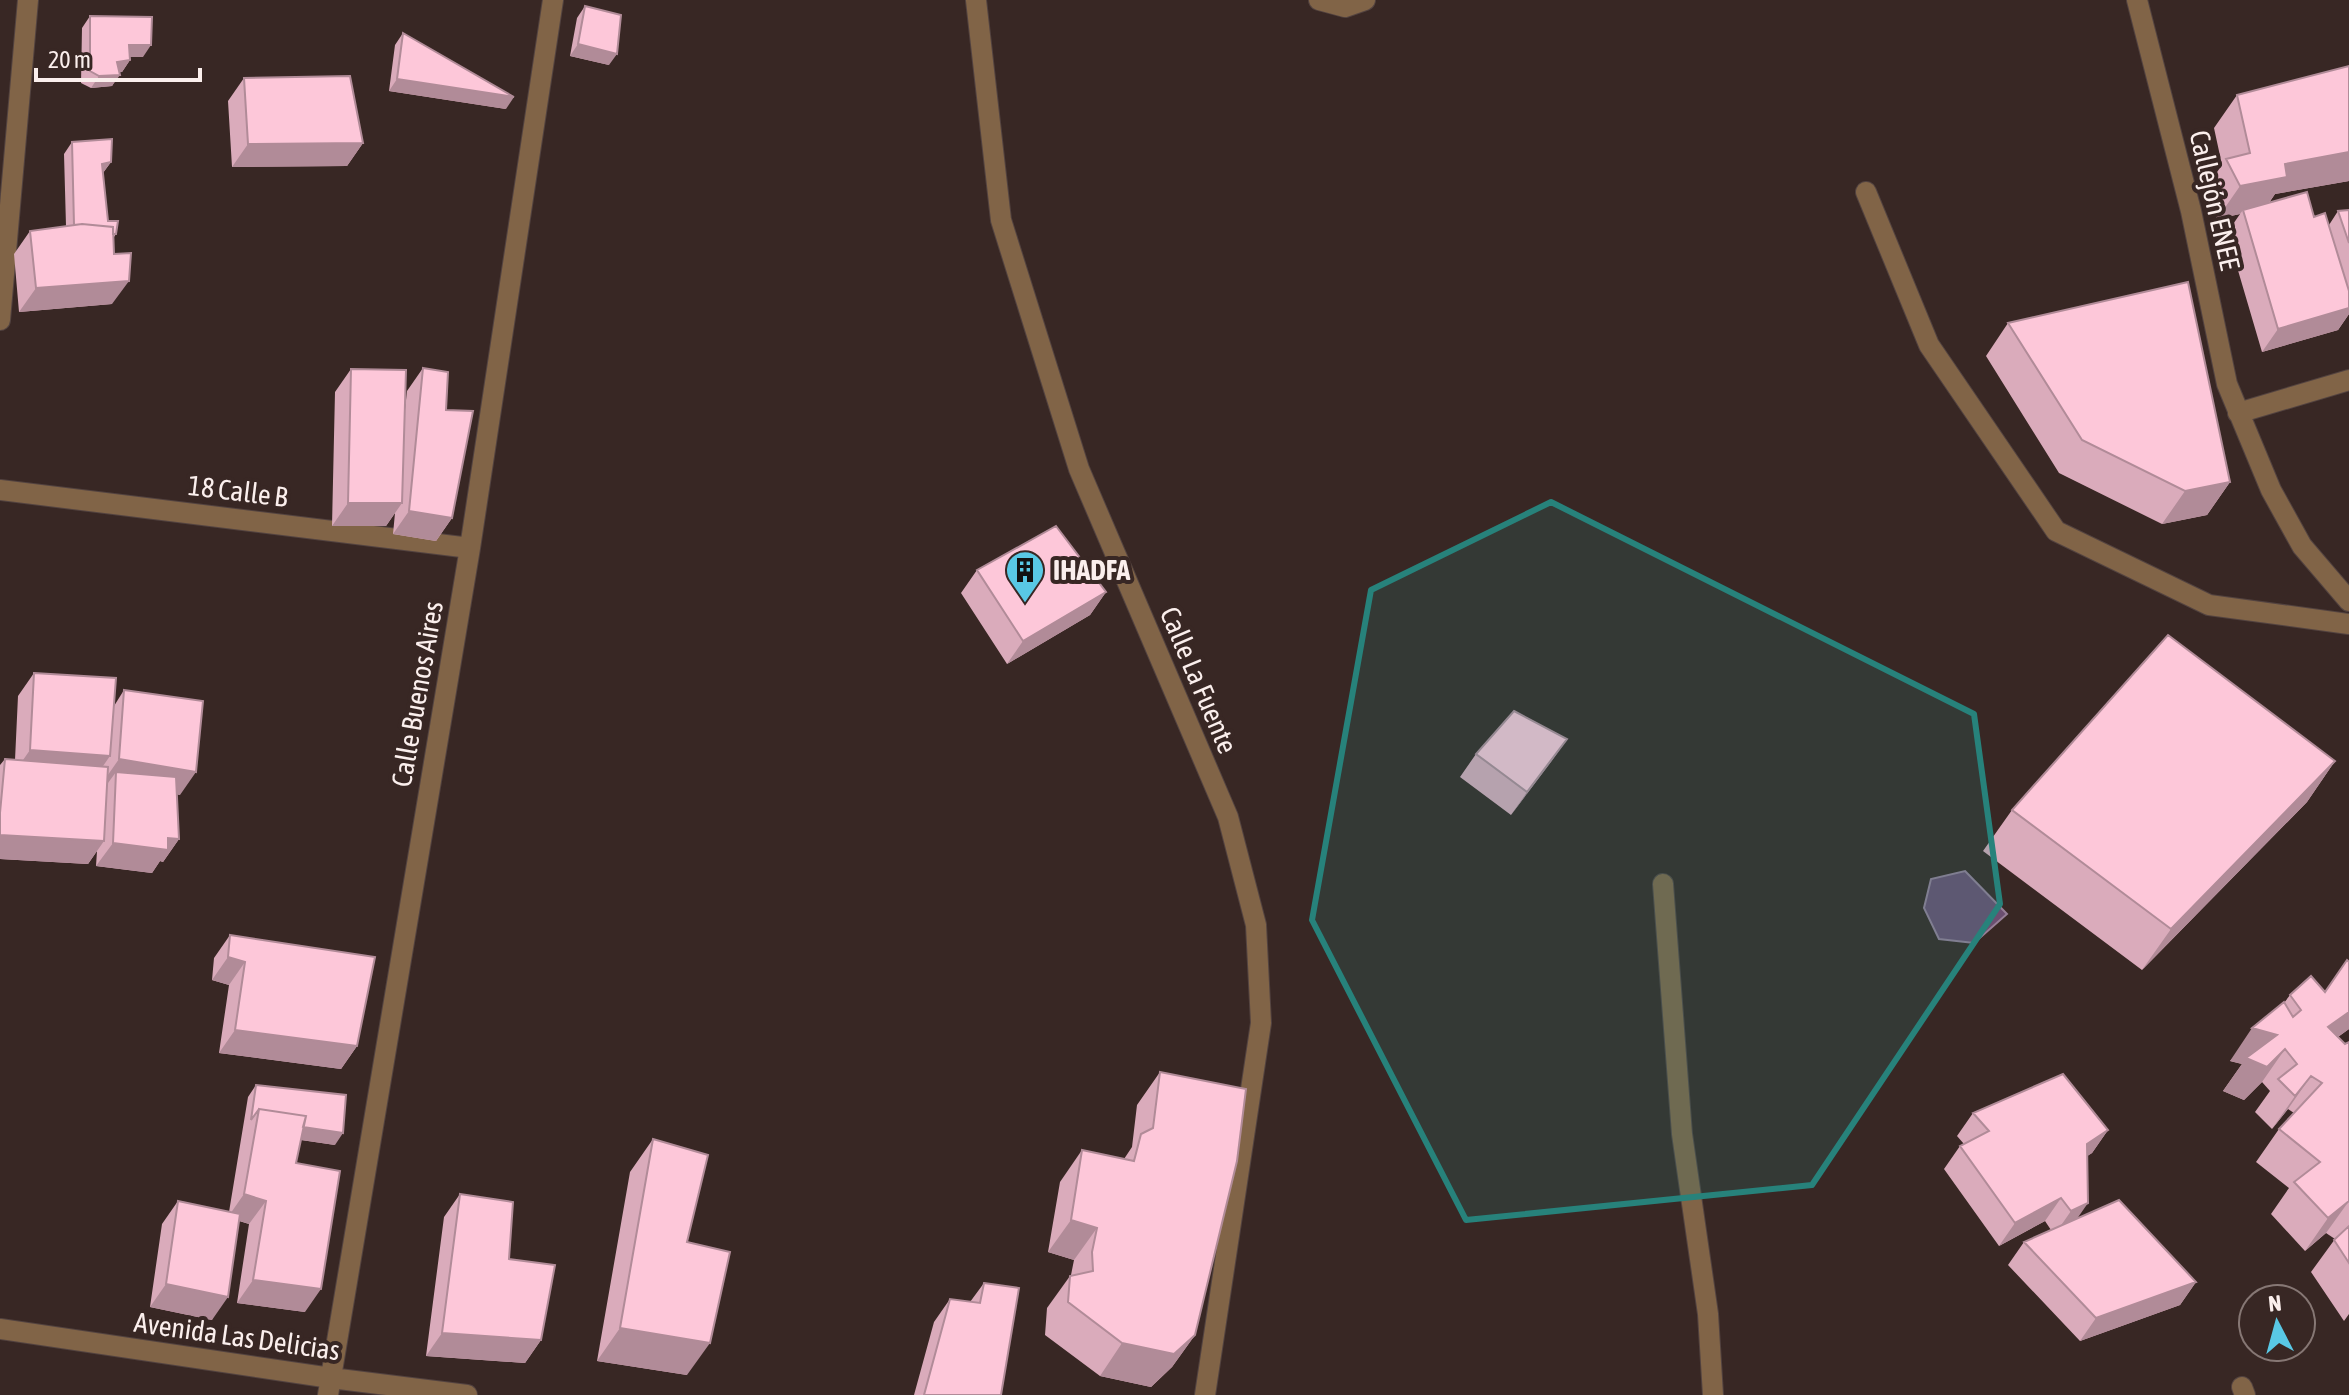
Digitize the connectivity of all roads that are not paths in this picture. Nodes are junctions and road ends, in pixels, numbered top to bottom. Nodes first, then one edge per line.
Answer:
1 (28, 0) edge
2 (553, 0) edge
3 (976, 0) edge
4 (1319, 0) edge
5 (1365, 0) edge
6 (2137, 0) edge
7 (1866, 192) dead end
8 (0, 320) edge
9 (2349, 380) edge
10 (2238, 413) junction
11 (0, 490) edge
12 (470, 548) junction
13 (2349, 601) edge
14 (2349, 624) edge
15 (1663, 884) dead end
16 (0, 1329) edge
17 (329, 1386) edge
18 (467, 1395) edge
19 (1205, 1395) edge
20 (1713, 1395) edge

1 - 8 street
2 - 12 street, Calle Buenos Aires
3 - 19 street, Calle La Fuente
4 - 5 street
6 - 10 street, Callejón ENEE
7 - 14 street
9 - 10 street
10 - 13 street, Callejón ENEE
11 - 12 street, 18 Calle B
12 - 17 street, Calle Buenos Aires
15 - 20 street
16 - 17 street, Avenida Las Delicias
17 - 18 street, Avenida Las Delicias

